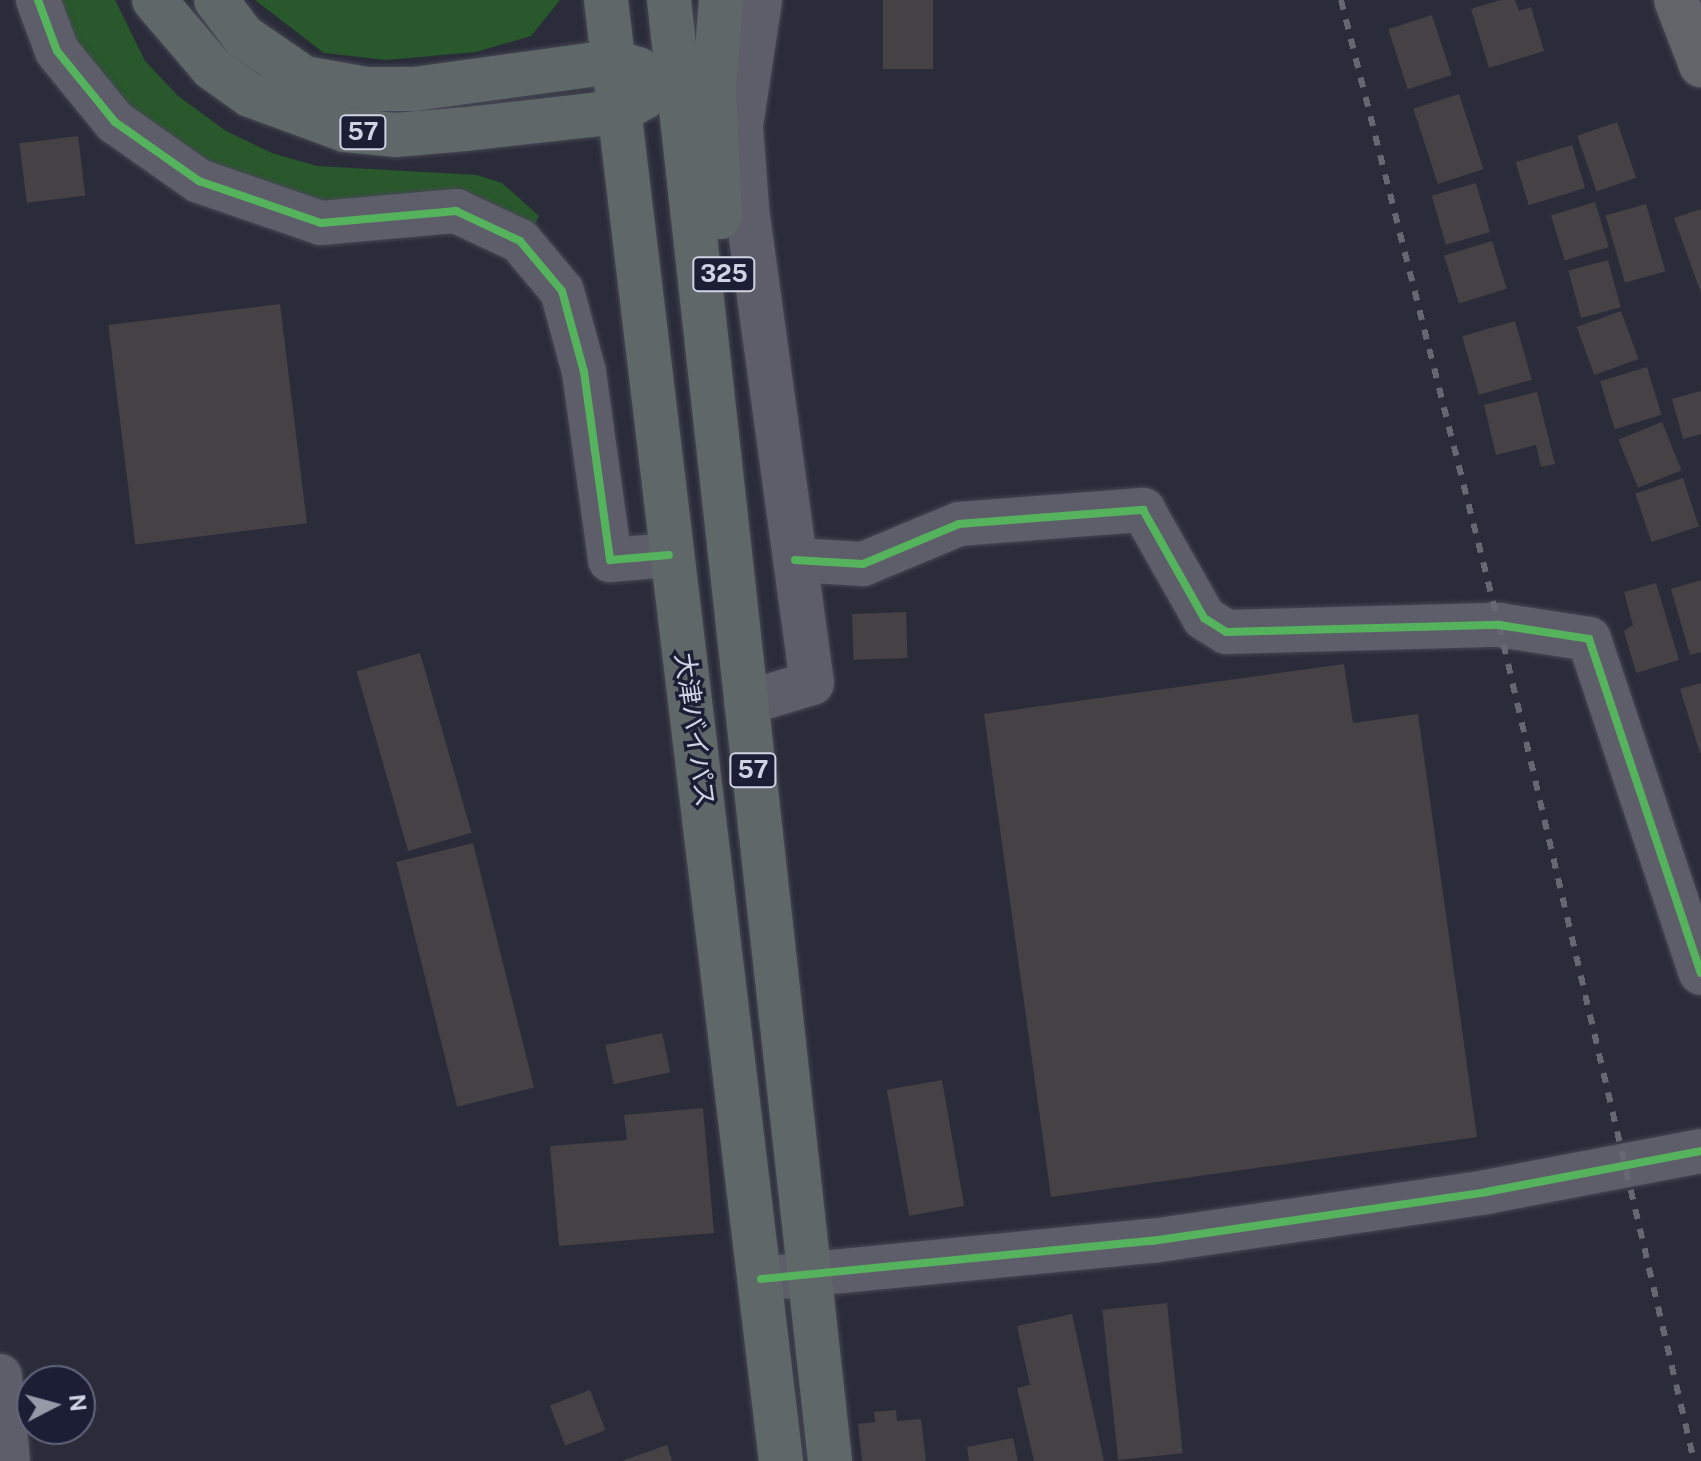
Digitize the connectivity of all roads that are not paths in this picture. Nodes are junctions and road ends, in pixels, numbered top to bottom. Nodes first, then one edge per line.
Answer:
1 (38, 0) edge
2 (154, 0) edge
3 (216, 0) edge
4 (606, 0) edge
5 (669, 0) edge
6 (721, 0) edge
7 (760, 0) edge
8 (1676, 0) edge
9 (612, 62) junction
10 (1701, 65) edge
11 (678, 79) junction
12 (617, 112) junction
13 (728, 545) junction
14 (669, 555) junction
15 (795, 560) junction
16 (746, 703) junction
17 (1701, 973) edge
18 (1701, 1151) edge
19 (811, 1274) junction
20 (761, 1279) junction
21 (0, 1376) edge
22 (8, 1461) edge
23 (781, 1461) edge
24 (830, 1461) edge

1 - 14 street
2 - 12 highway, 57
3 - 9 highway, 57
4 - 9 highway, 大津バイパス / 57
5 - 11 highway, 大津バイパス / 57
6 - 13 highway, 325
7 - 15 street
8 - 10 main road
9 - 11 highway, 57
9 - 12 highway, 大津バイパス / 57
11 - 12 highway, 57
11 - 13 highway, 大津バイパス / 57
12 - 14 highway, 大津バイパス / 57
13 - 16 highway, 大津バイパス / 57
14 - 20 highway, 大津バイパス / 57
15 - 16 street
15 - 17 street
16 - 19 highway, 大津バイパス / 57
18 - 19 street
19 - 20 street
19 - 24 highway, 大津バイパス / 57
20 - 23 highway, 大津バイパス / 57
21 - 22 street

